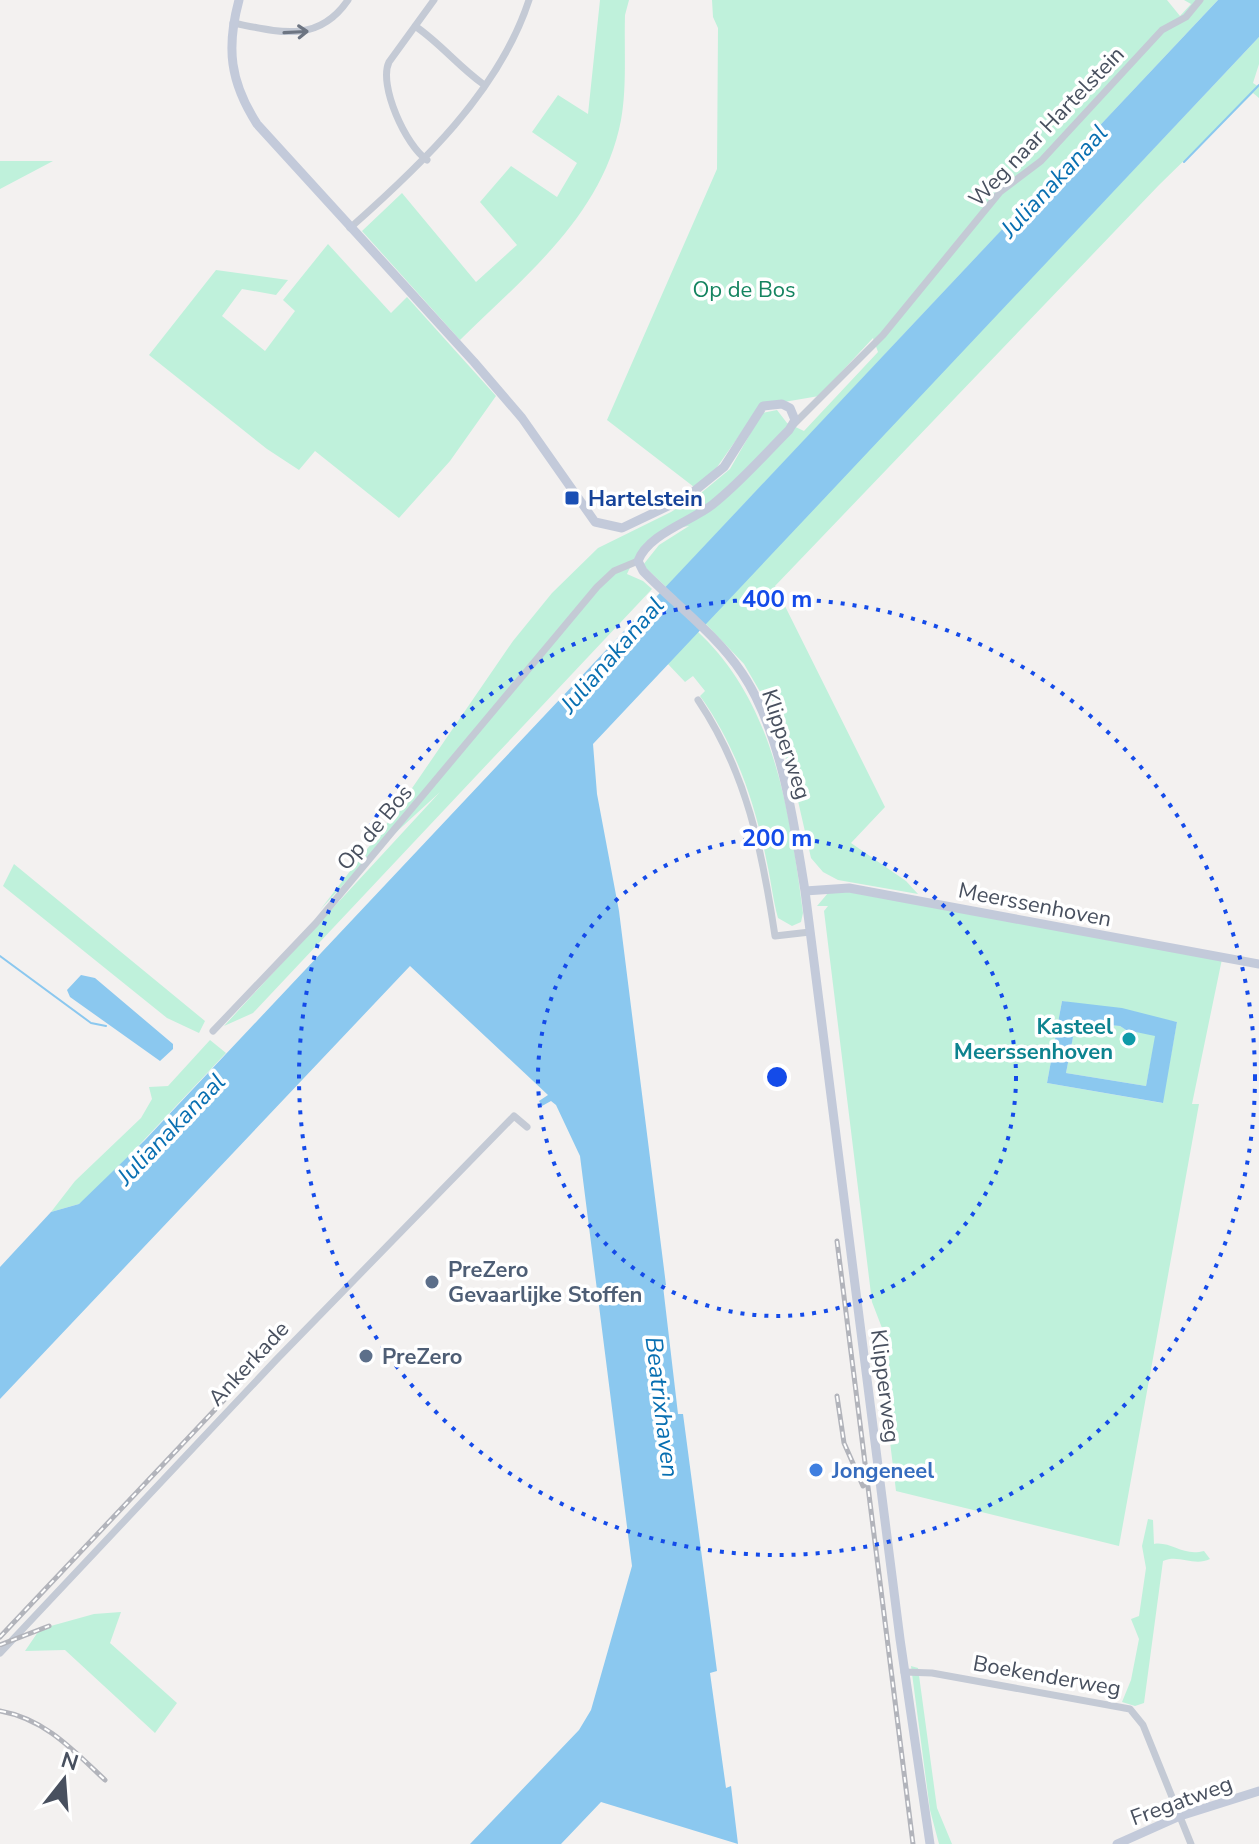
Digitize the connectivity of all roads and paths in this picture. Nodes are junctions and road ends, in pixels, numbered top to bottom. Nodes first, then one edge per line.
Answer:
1 (227, 0) edge
2 (348, 0) edge
3 (434, 0) edge
4 (529, 0) edge
5 (1200, 0) edge
6 (238, 2) edge
7 (233, 23) junction
8 (415, 26) junction
9 (483, 84) junction
10 (427, 160) junction
11 (350, 228) junction
12 (793, 424) junction
13 (638, 561) junction
14 (698, 700) dead end
15 (805, 891) junction
16 (810, 932) junction
17 (1259, 964) edge
18 (213, 1031) dead end
19 (527, 1127) dead end
20 (0, 1653) edge
21 (904, 1672) junction
22 (1259, 1791) edge
23 (1180, 1816) junction
24 (930, 1844) edge
25 (1117, 1844) edge
26 (1191, 1844) edge

1 - 6 street
7 -> 2 street
3 - 8 street
4 - 9 street
5 - 12 street, Weg naar Hartelstein
6 - 7 street
7 - 11 street
8 - 9 street
8 - 10 street
9 - 10 street
10 - 11 street
11 - 12 street
12 - 13 street, Op de Bos
13 - 15 street, Klipperweg
13 - 18 street, Op de Bos
14 - 16 street
15 - 16 street, Klipperweg
15 - 17 street, Meerssenhoven
16 - 21 street, Klipperweg
19 - 20 street, Ankerkade
21 - 23 street, Boekenderweg
21 - 24 street, Klipperweg
22 - 23 street, Fregatweg
23 - 25 street, Fregatweg
23 - 26 street, Boekenderweg

